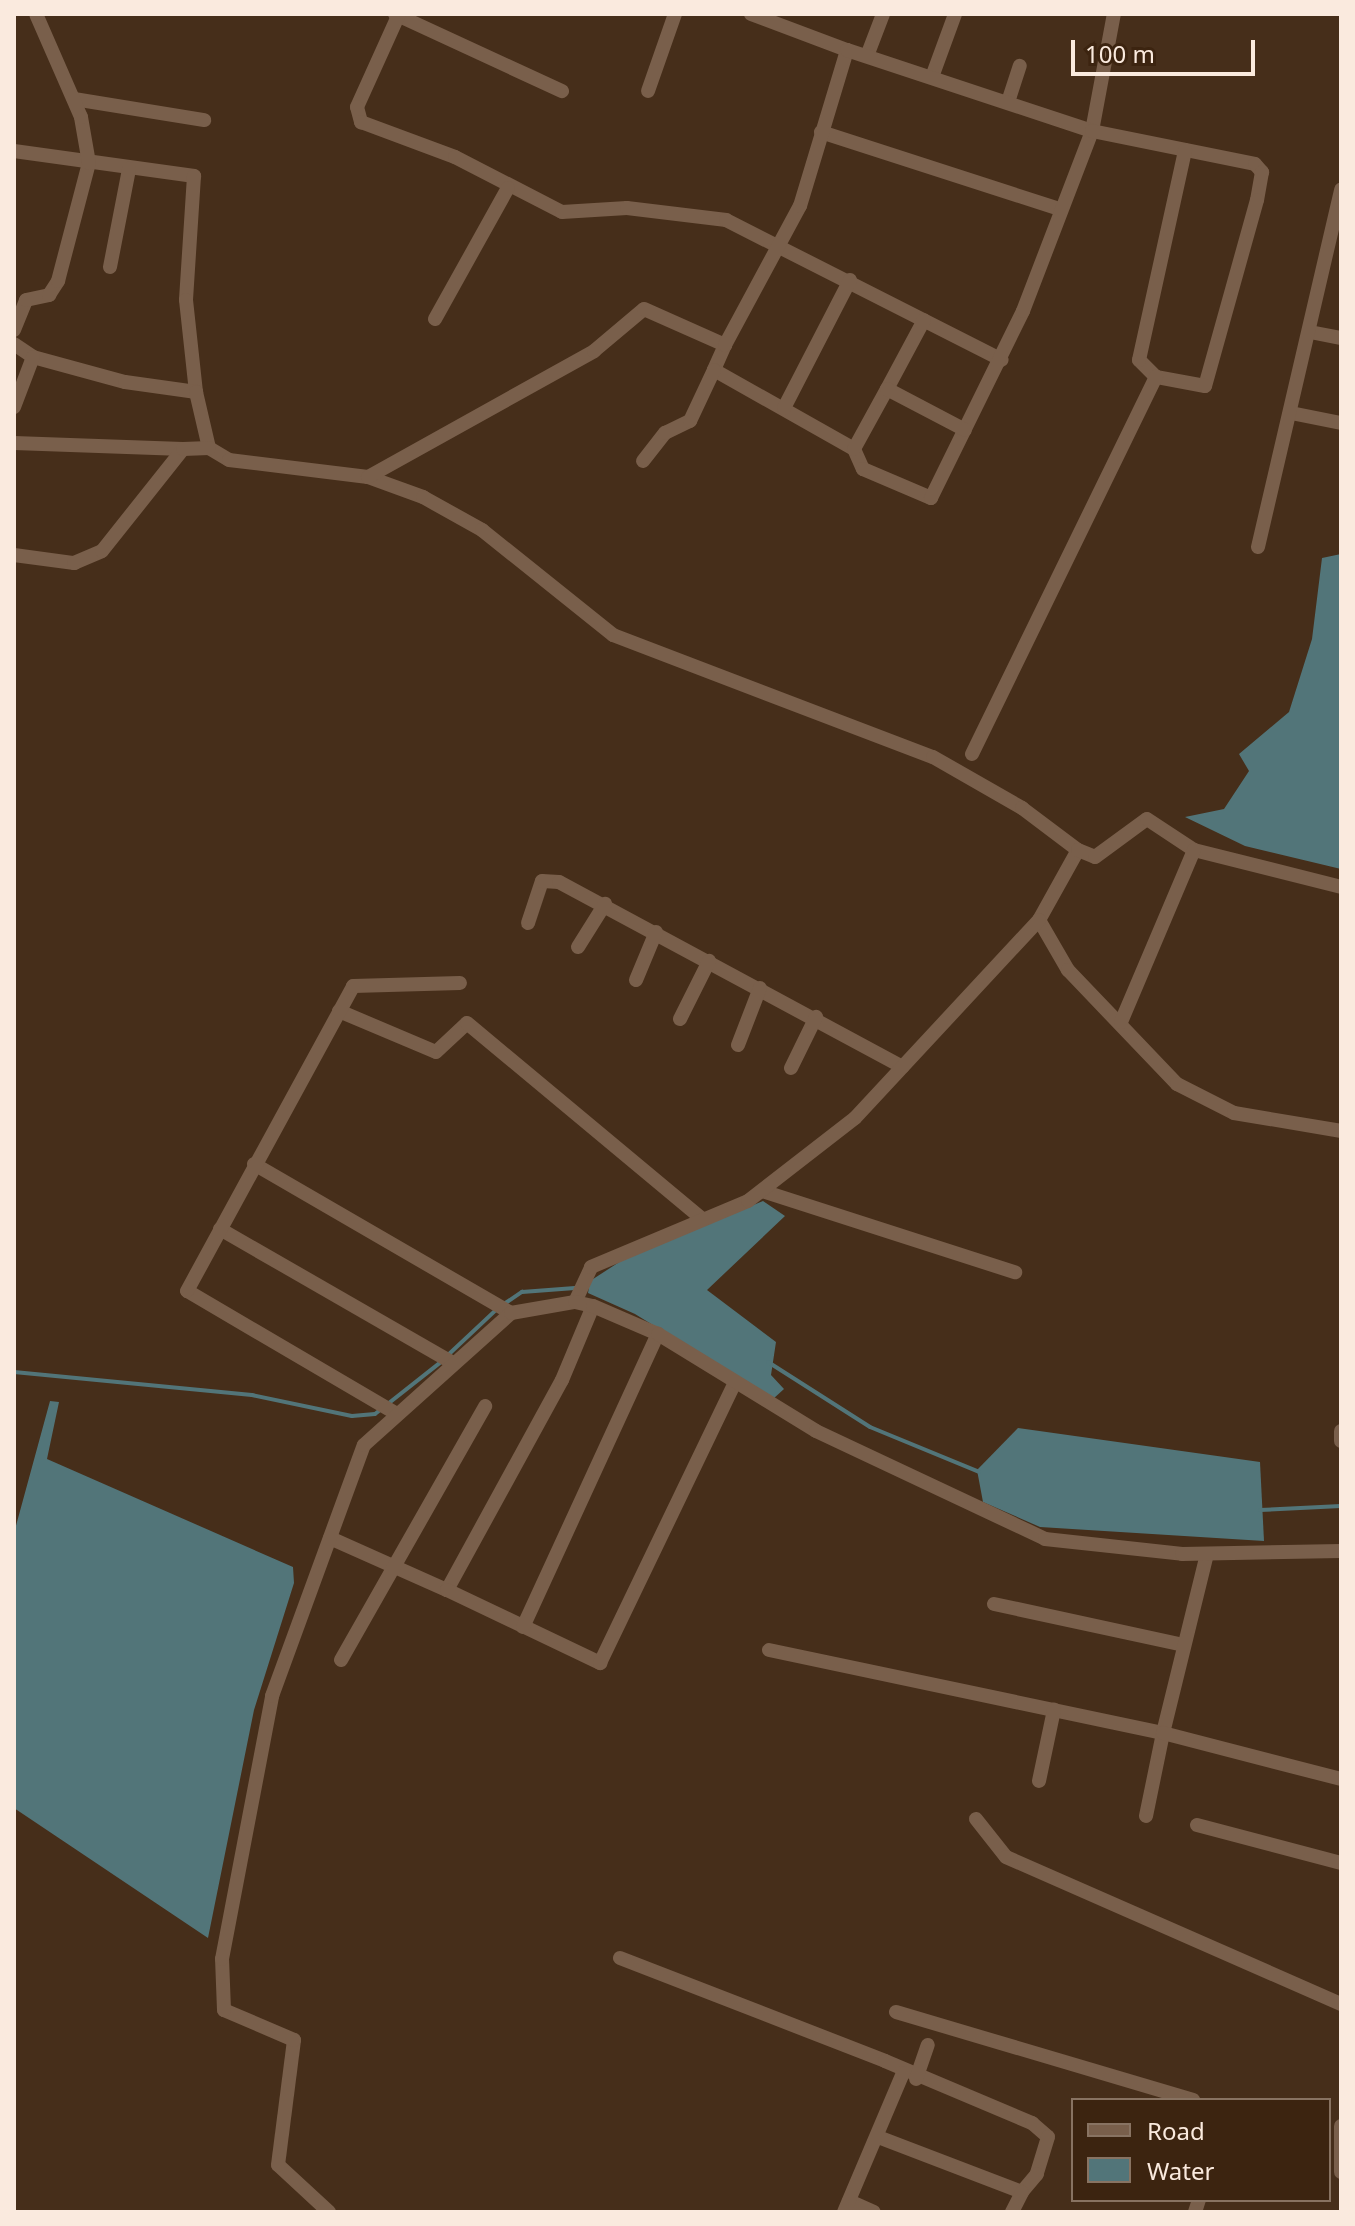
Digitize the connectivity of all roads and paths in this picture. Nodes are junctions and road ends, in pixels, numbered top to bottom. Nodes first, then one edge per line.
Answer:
1 (36, 14) edge
2 (398, 14) edge
3 (675, 14) edge
4 (751, 14) edge
5 (883, 14) edge
6 (955, 14) edge
7 (1112, 14) edge
8 (847, 50) junction
9 (867, 56) junction
10 (1020, 66) dead end
11 (932, 77) junction
12 (562, 91) dead end
13 (648, 91) dead end
14 (74, 99) junction
15 (1008, 102) junction
16 (204, 120) dead end
17 (1092, 131) junction
18 (821, 132) junction
19 (1185, 150) junction
20 (14, 151) edge
21 (89, 163) junction
22 (129, 169) junction
23 (508, 188) junction
24 (1341, 189) edge
25 (1060, 209) junction
26 (775, 242) junction
27 (1335, 247) edge
28 (110, 267) dead end
29 (850, 280) junction
30 (435, 319) dead end
31 (924, 320) junction
32 (14, 330) edge
33 (1310, 332) junction
34 (1341, 338) edge
35 (14, 344) edge
36 (725, 345) junction
37 (33, 357) junction
38 (1002, 360) junction
39 (714, 370) junction
40 (1156, 377) junction
41 (887, 389) junction
42 (196, 392) junction
43 (14, 407) edge
44 (784, 408) junction
45 (1291, 413) junction
46 (1341, 423) edge
47 (965, 430) junction
48 (14, 443) edge
49 (209, 448) junction
50 (183, 449) junction
51 (854, 449) junction
52 (643, 461) dead end
53 (368, 477) junction
54 (1258, 547) dead end
55 (14, 555) edge
56 (972, 754) dead end
57 (1078, 850) junction
58 (1194, 850) junction
59 (1341, 887) edge
60 (605, 904) junction
61 (1039, 920) junction
62 (528, 923) dead end
63 (656, 932) junction
64 (578, 947) dead end
65 (709, 961) junction
66 (636, 980) dead end
67 (460, 983) dead end
68 (760, 988) junction
69 (339, 1011) junction
70 (816, 1017) junction
71 (680, 1019) dead end
72 (1121, 1022) junction
73 (738, 1045) dead end
74 (902, 1067) junction
75 (791, 1068) dead end
76 (1341, 1131) edge
77 (254, 1164) junction
78 (762, 1191) junction
79 (702, 1219) junction
80 (220, 1229) junction
81 (1015, 1272) dead end
82 (579, 1293) junction
83 (593, 1306) junction
84 (504, 1309) junction
85 (658, 1334) junction
86 (447, 1360) junction
87 (734, 1385) junction
88 (485, 1406) dead end
89 (389, 1409) junction
90 (1341, 1431) edge
91 (1341, 1441) edge
92 (330, 1538) junction
93 (1341, 1551) edge
94 (1207, 1554) junction
95 (396, 1564) junction
96 (447, 1590) junction
97 (994, 1604) dead end
98 (523, 1627) junction
99 (1184, 1645) junction
100 (769, 1650) dead end
101 (341, 1660) dead end
102 (1054, 1710) junction
103 (1163, 1733) junction
104 (1341, 1779) edge
105 (1039, 1781) dead end
106 (1146, 1816) dead end
107 (976, 1819) dead end
108 (1197, 1825) dead end
109 (1341, 1863) edge
110 (620, 1958) dead end
111 (1341, 2004) edge
112 (896, 2012) dead end
113 (928, 2045) dead end
114 (910, 2076) junction
115 (1186, 2098) edge
116 (1341, 2126) edge
117 (878, 2137) junction
118 (1340, 2144) edge
119 (1341, 2172) edge
120 (1022, 2192) junction
121 (846, 2206) edge
122 (329, 2212) edge
123 (874, 2212) edge
124 (1012, 2212) edge

1 - 14 street
2 - 12 street
2 - 23 street
3 - 13 street
4 - 8 street
5 - 9 street
6 - 11 street
7 - 17 street
8 - 9 street
8 - 18 street
9 - 11 street
10 - 15 street
11 - 15 street
14 - 16 street
14 - 21 street
15 - 17 street
17 - 19 street
17 - 25 street
18 - 25 street
18 - 26 street
19 - 40 street
19 - 40 street
20 - 21 street
21 - 22 street
21 - 32 street
22 - 28 street
22 - 42 street
23 - 26 street
23 - 30 street
24 - 27 street
25 - 38 street
26 - 29 street
26 - 36 street
27 - 33 street
29 - 31 street
29 - 44 street
31 - 38 street
31 - 41 street
33 - 34 street
33 - 45 street
35 - 37 street
36 - 39 street
36 - 53 street
37 - 42 street
37 - 43 street
38 - 47 street
39 - 44 street
39 - 52 street
40 - 56 street
41 - 47 street
41 - 51 street
42 - 49 street
44 - 51 street
45 - 46 street
45 - 54 street
47 - 51 street
48 - 50 street
49 - 50 street
49 - 53 street
50 - 55 street
53 - 57 street
57 - 58 street
57 - 61 street
58 - 59 street
58 - 72 street
60 - 62 street
60 - 63 street
60 - 64 street
61 - 72 street
61 - 74 street
63 - 65 street
63 - 66 street
65 - 68 street
65 - 71 street
67 - 69 street
68 - 70 street
68 - 73 street
69 - 77 street
69 - 79 street
70 - 74 street
70 - 75 street
72 - 76 street
74 - 78 street
77 - 80 street
77 - 84 street
78 - 79 street
78 - 81 street
79 - 82 street
80 - 86 street
80 - 89 street
82 - 83 street
82 - 84 street
83 - 85 street
83 - 96 street
84 - 86 street
85 - 87 street
85 - 98 street
86 - 89 street
87 - 94 street
87 - 98 street
88 - 95 street
89 - 92 street
90 - 91 street
92 - 95 street
92 - 122 street
93 - 94 street
94 - 99 street
95 - 96 street
95 - 101 street
96 - 98 street
97 - 99 street
99 - 103 street
100 - 102 street
102 - 103 street
102 - 105 street
103 - 104 street
103 - 106 street
107 - 111 street
108 - 109 street
110 - 114 street
112 - 115 street
113 - 114 street
114 - 117 street
114 - 120 street
116 - 118 street
117 - 120 street
117 - 121 street
118 - 119 street
120 - 124 street
121 - 123 street

